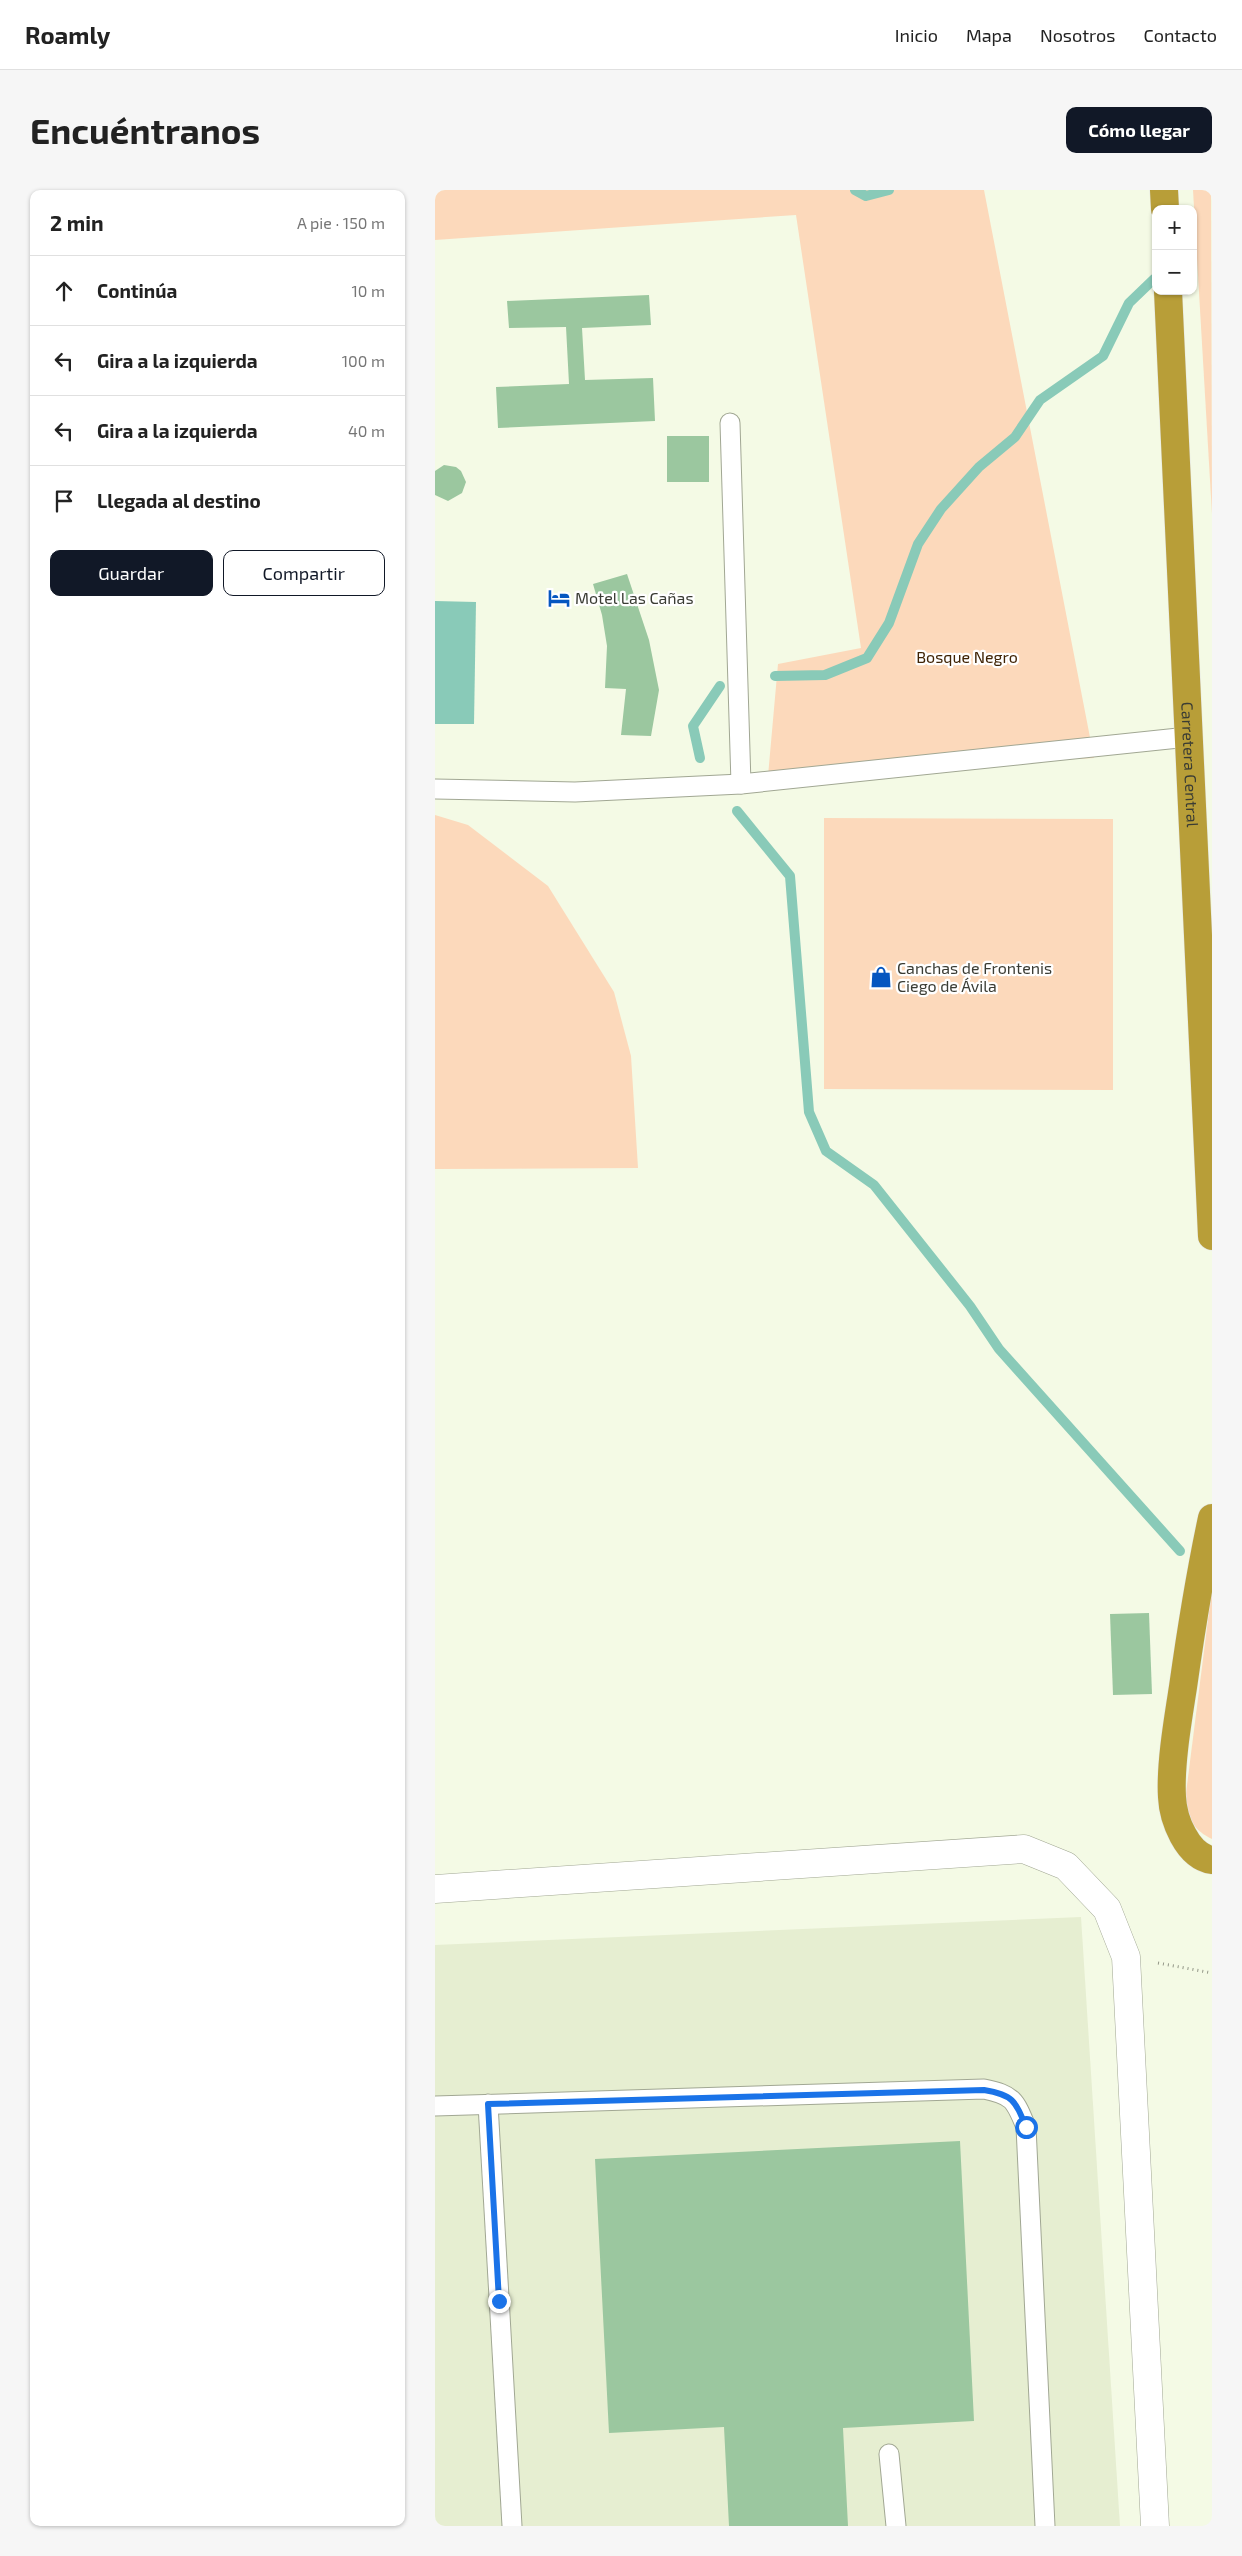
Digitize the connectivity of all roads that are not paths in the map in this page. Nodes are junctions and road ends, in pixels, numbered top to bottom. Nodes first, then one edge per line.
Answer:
1 (1164, 190) edge
2 (1165, 205) edge
3 (1168, 295) edge
4 (730, 423) dead end
5 (1200, 736) edge
6 (741, 784) junction
7 (435, 789) edge
8 (1212, 1236) edge
9 (1212, 1518) edge
10 (1212, 1860) edge
11 (435, 1889) edge
12 (488, 2104) junction
13 (435, 2106) edge
14 (889, 2454) dead end
15 (512, 2526) edge
16 (896, 2526) edge
17 (1045, 2526) edge
18 (1155, 2526) edge

1 - 2 highway
3 - 5 highway, Carretera Central
4 - 6 lane
5 - 6 lane
5 - 8 highway, Carretera Central
6 - 7 lane
9 - 10 highway
11 - 18 street
12 - 13 lane
12 - 15 lane
12 - 17 lane
14 - 16 lane

